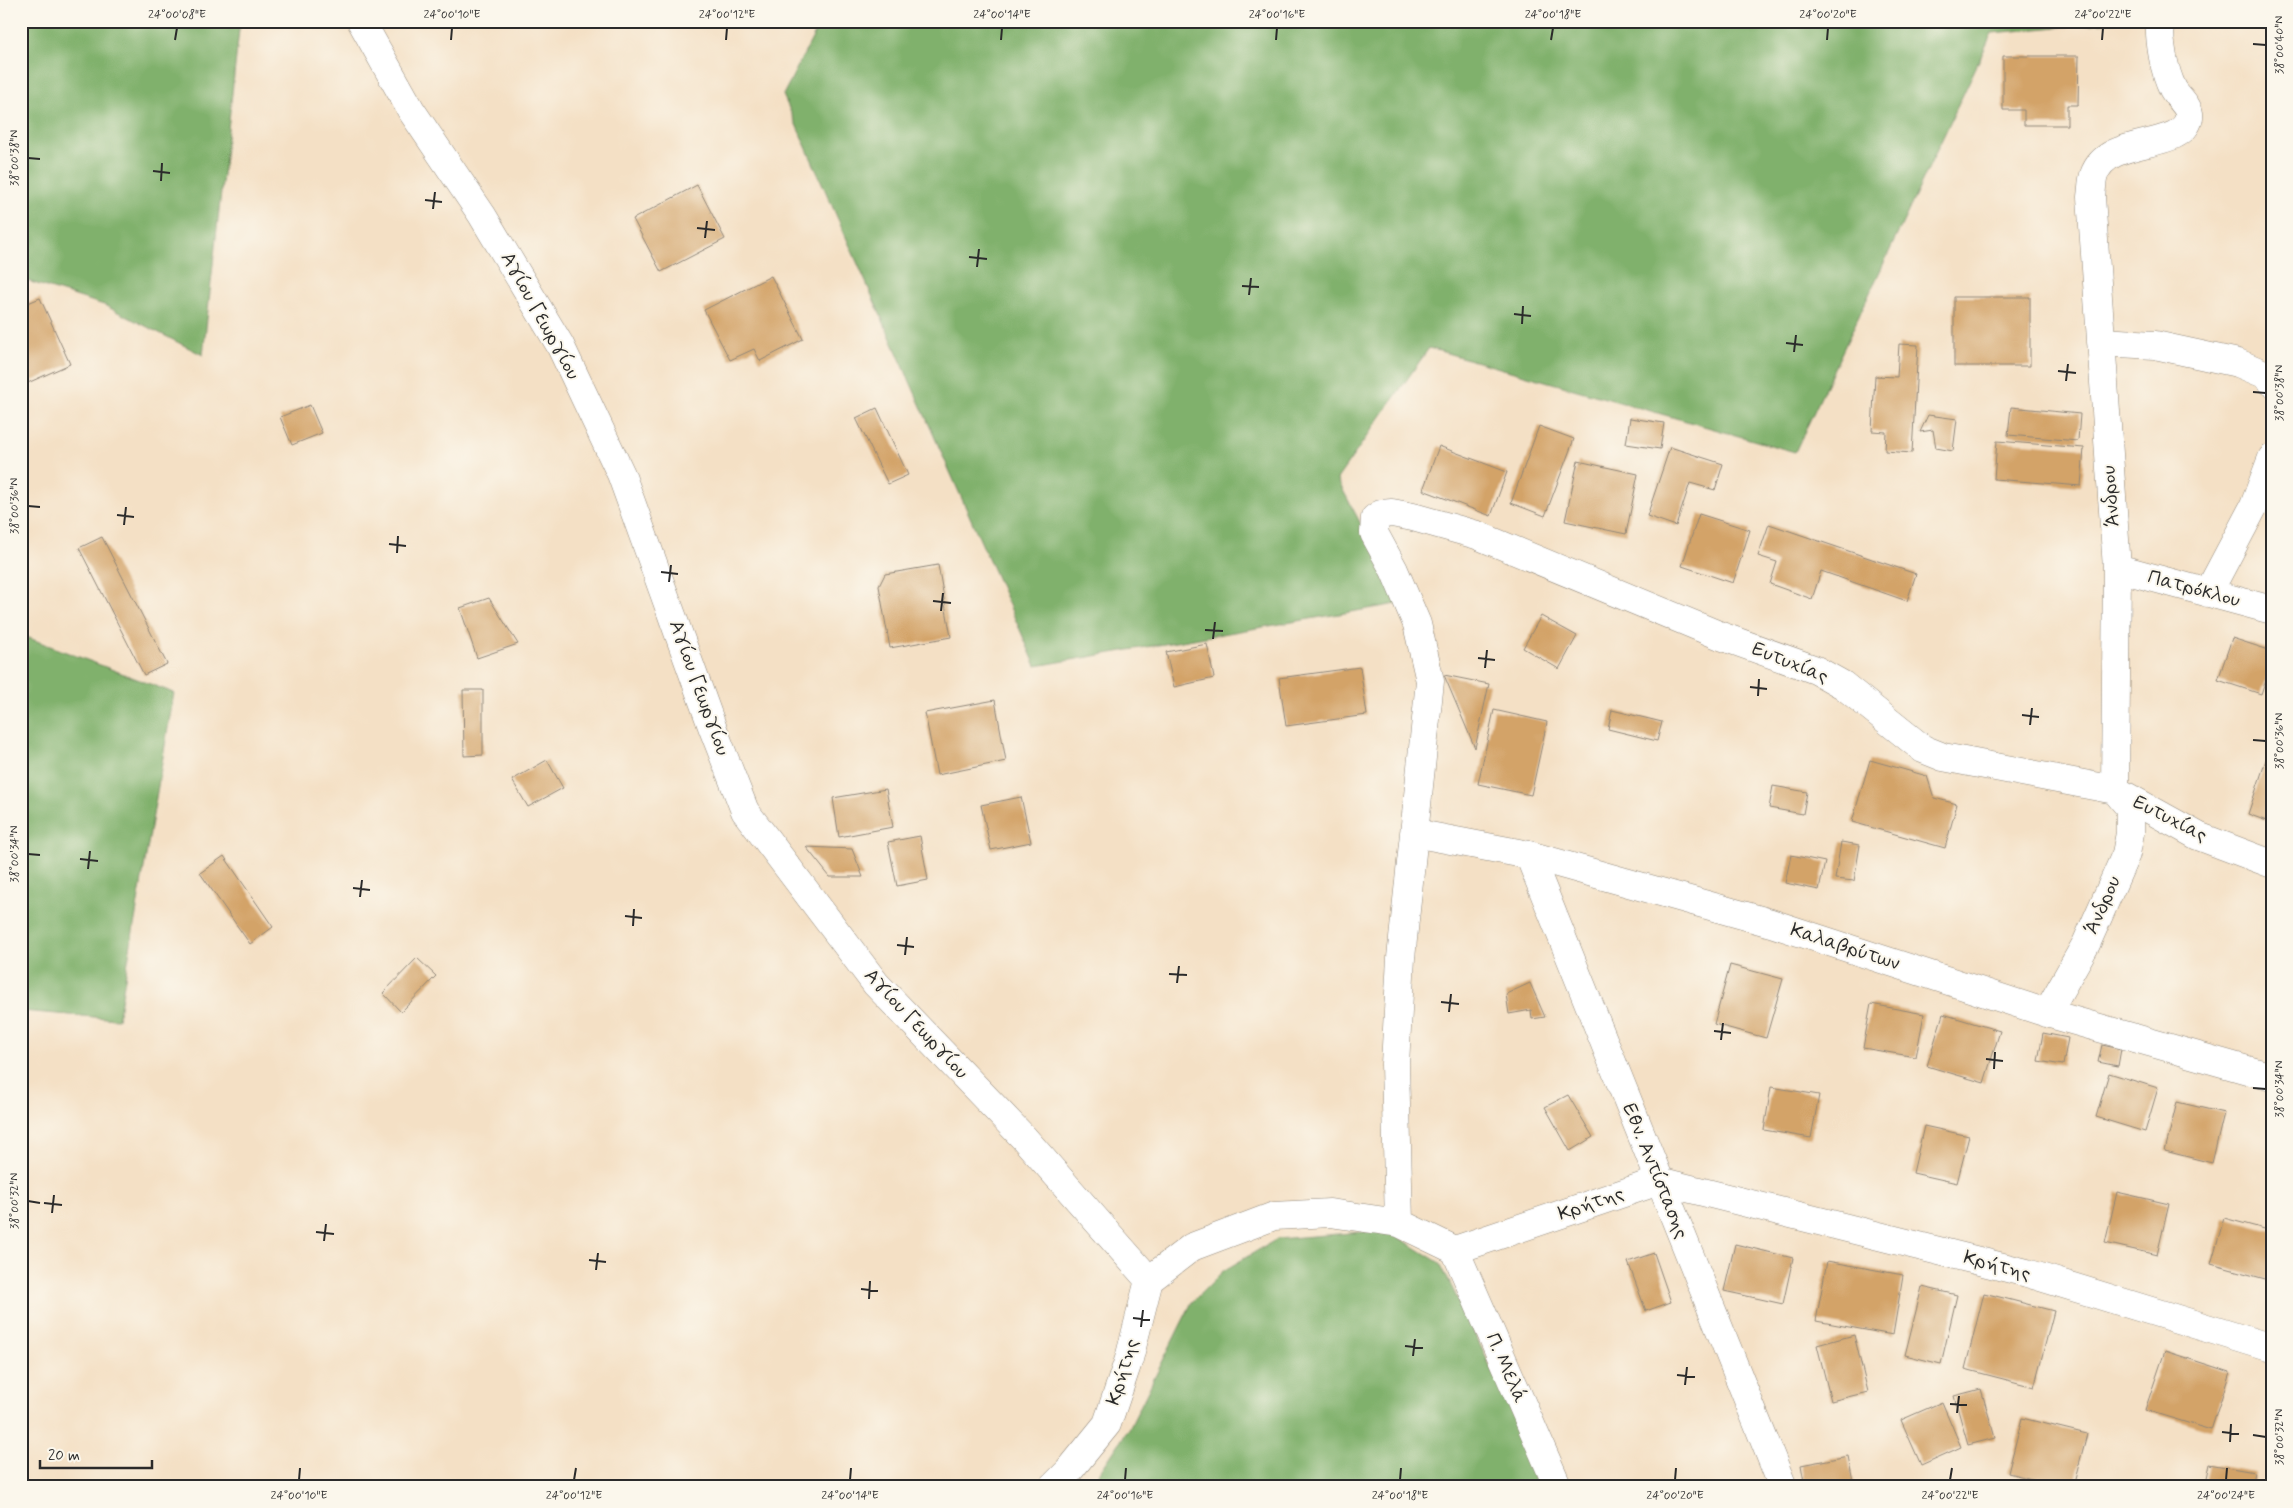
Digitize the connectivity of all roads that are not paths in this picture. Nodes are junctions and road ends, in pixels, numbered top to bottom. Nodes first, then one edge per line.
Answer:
1 (361, 21) edge
2 (2160, 21) edge
3 (2101, 342) junction
4 (2272, 382) edge
5 (2272, 458) edge
6 (2116, 568) junction
7 (2208, 593) junction
8 (2272, 610) edge
9 (2115, 790) junction
10 (1414, 833) junction
11 (1529, 855) junction
12 (2272, 864) edge
13 (2047, 1013) junction
14 (2272, 1077) edge
15 (1659, 1181) junction
16 (1399, 1223) junction
17 (1455, 1250) junction
18 (1149, 1280) junction
19 (2272, 1348) edge
20 (1054, 1487) edge
21 (1558, 1487) edge
22 (1783, 1487) edge

1 - 18 street, Αγίου Γεωργίου
2 - 3 street, Άνδρου
3 - 4 street
3 - 6 street, Άνδρου
5 - 7 street
6 - 7 street, Πατρόκλου
6 - 9 street, Άνδρου
7 - 8 street, Πατρόκλου
9 - 10 street, Ευτυχίας
9 - 12 street, Ευτυχίας
9 - 13 street, Άνδρου
10 - 11 street, Καλαβρύτων
10 - 16 street
11 - 13 street, Καλαβρύτων
11 - 15 street, Εθν. Αντίστασης
13 - 14 street, Καλαβρύτων
15 - 17 street, Κρήτης
15 - 19 street, Κρήτης
15 - 22 street, Εθν. Αντίστασης
16 - 17 street
16 - 18 street
17 - 21 street, Π. Μελά
18 - 20 street, Κρήτης

